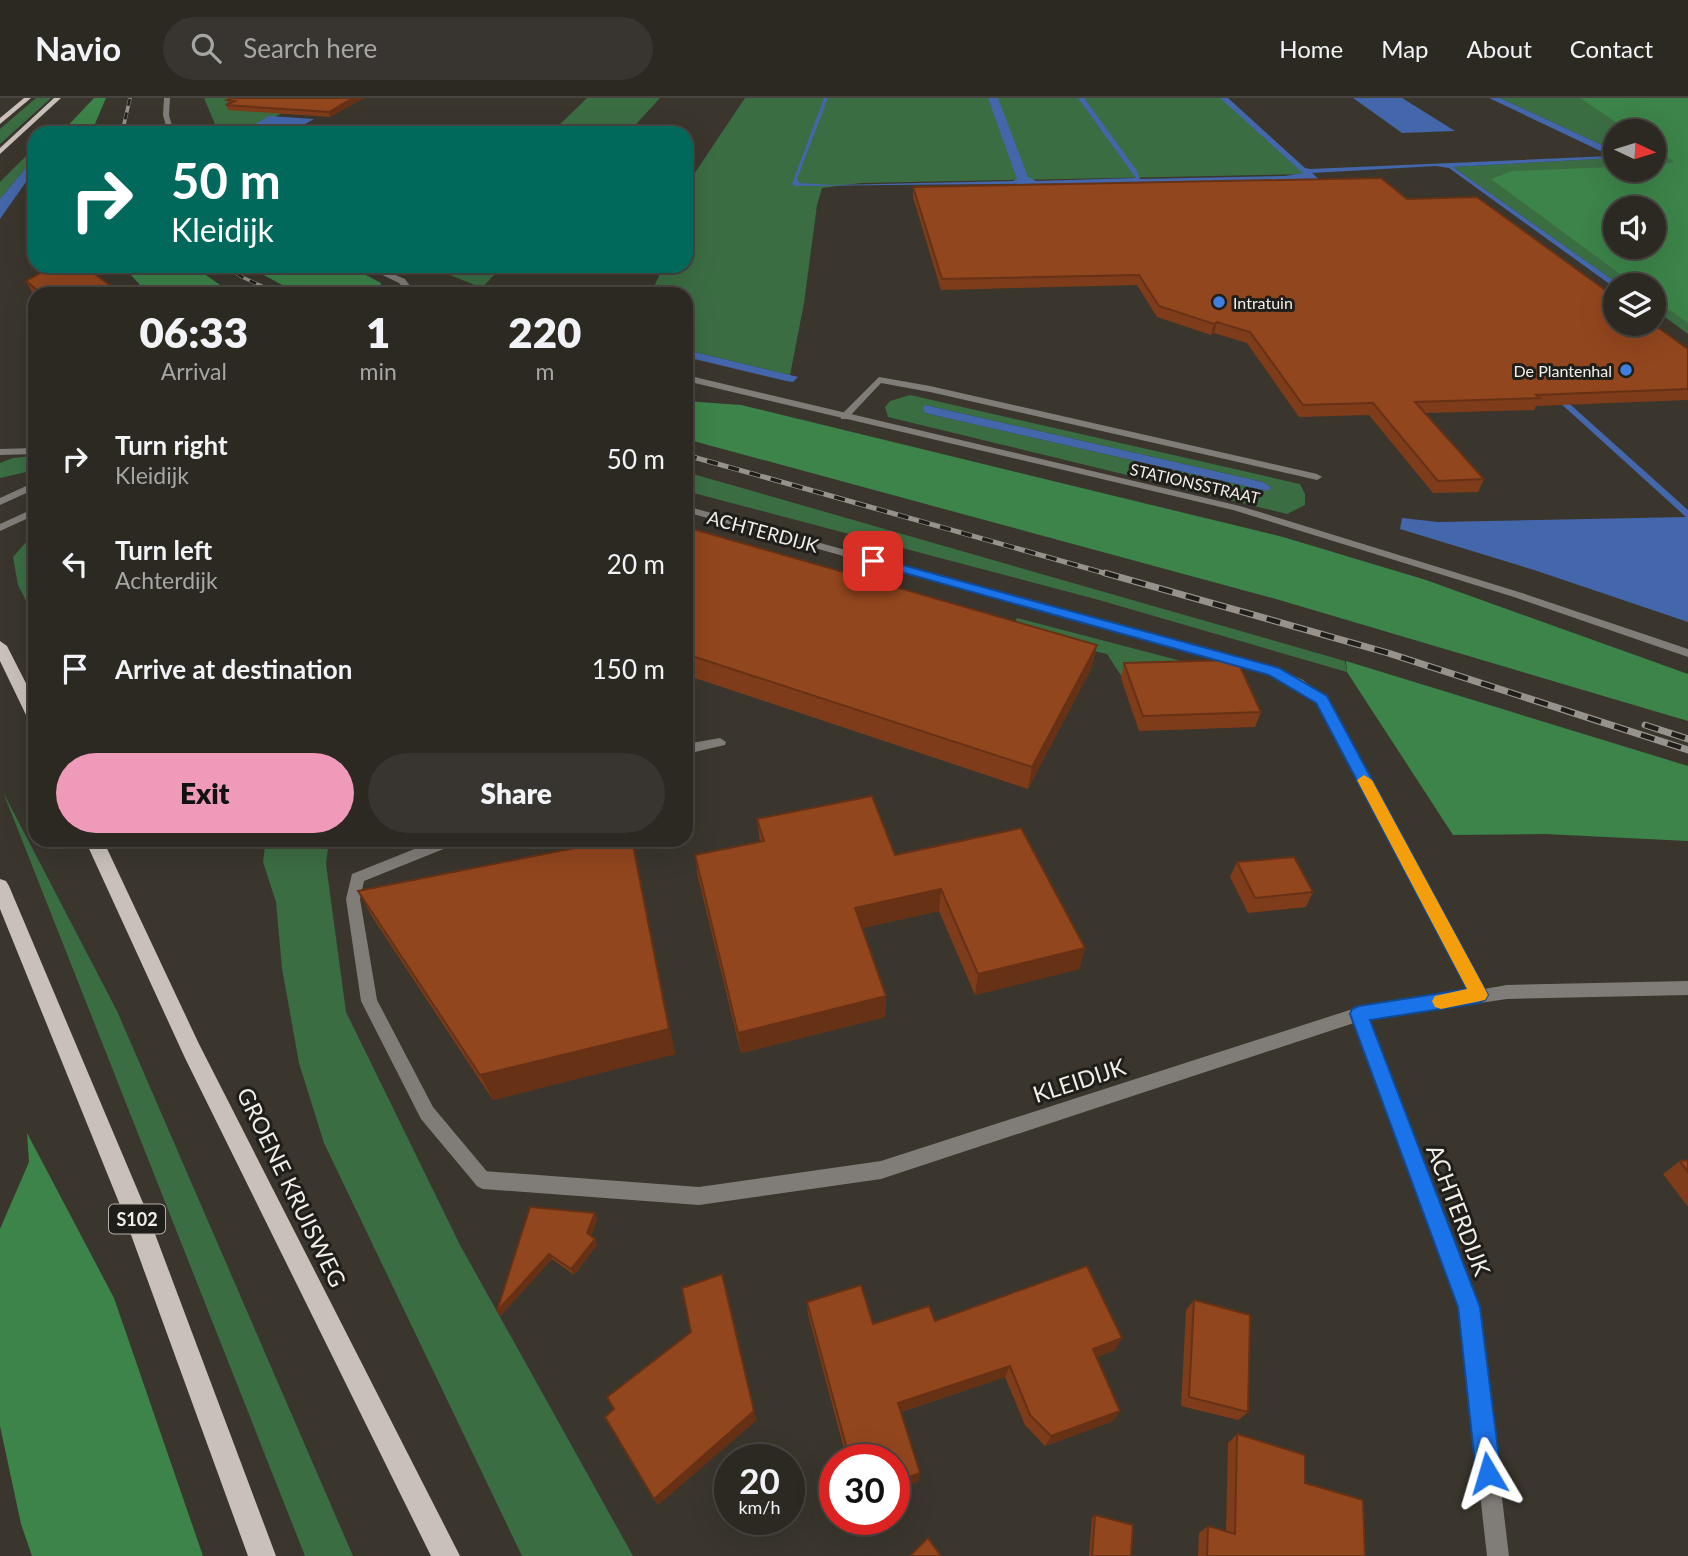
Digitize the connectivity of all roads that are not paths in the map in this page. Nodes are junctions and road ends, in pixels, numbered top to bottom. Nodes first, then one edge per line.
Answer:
1 (27, 98) edge
2 (58, 98) edge
3 (167, 98) edge
4 (0, 122) edge
5 (169, 126) edge
6 (0, 152) edge
7 (384, 273) edge
8 (407, 287) edge
9 (693, 380) edge
10 (844, 417) junction
11 (28, 451) edge
12 (4, 453) edge
13 (1317, 477) dead end
14 (28, 488) edge
15 (0, 502) edge
16 (693, 511) edge
17 (28, 514) edge
18 (0, 528) edge
19 (0, 646) edge
20 (1688, 653) edge
21 (28, 703) edge
22 (720, 742) dead end
23 (693, 747) edge
24 (97, 847) edge
25 (434, 847) edge
26 (0, 886) edge
27 (1688, 988) edge
28 (1479, 995) junction
29 (1359, 1014) junction
30 (262, 1556) edge
31 (446, 1556) edge
32 (1498, 1556) edge

1 - 4 main road
2 - 6 main road
3 - 5 street
7 - 8 street
9 - 10 street, STATIONSSTRAAT
10 - 13 street
10 - 20 street, STATIONSSTRAAT
11 - 12 street
14 - 15 street
16 - 28 street, ACHTERDIJK
17 - 18 street
19 - 21 main road
22 - 23 street
24 - 31 main road, GROENE KRUISWEG
25 - 29 street, KLEIDIJK
26 - 30 main road, S102
27 - 28 street, KLEIDIJK
28 - 29 street, KLEIDIJK
29 - 32 street, ACHTERDIJK

